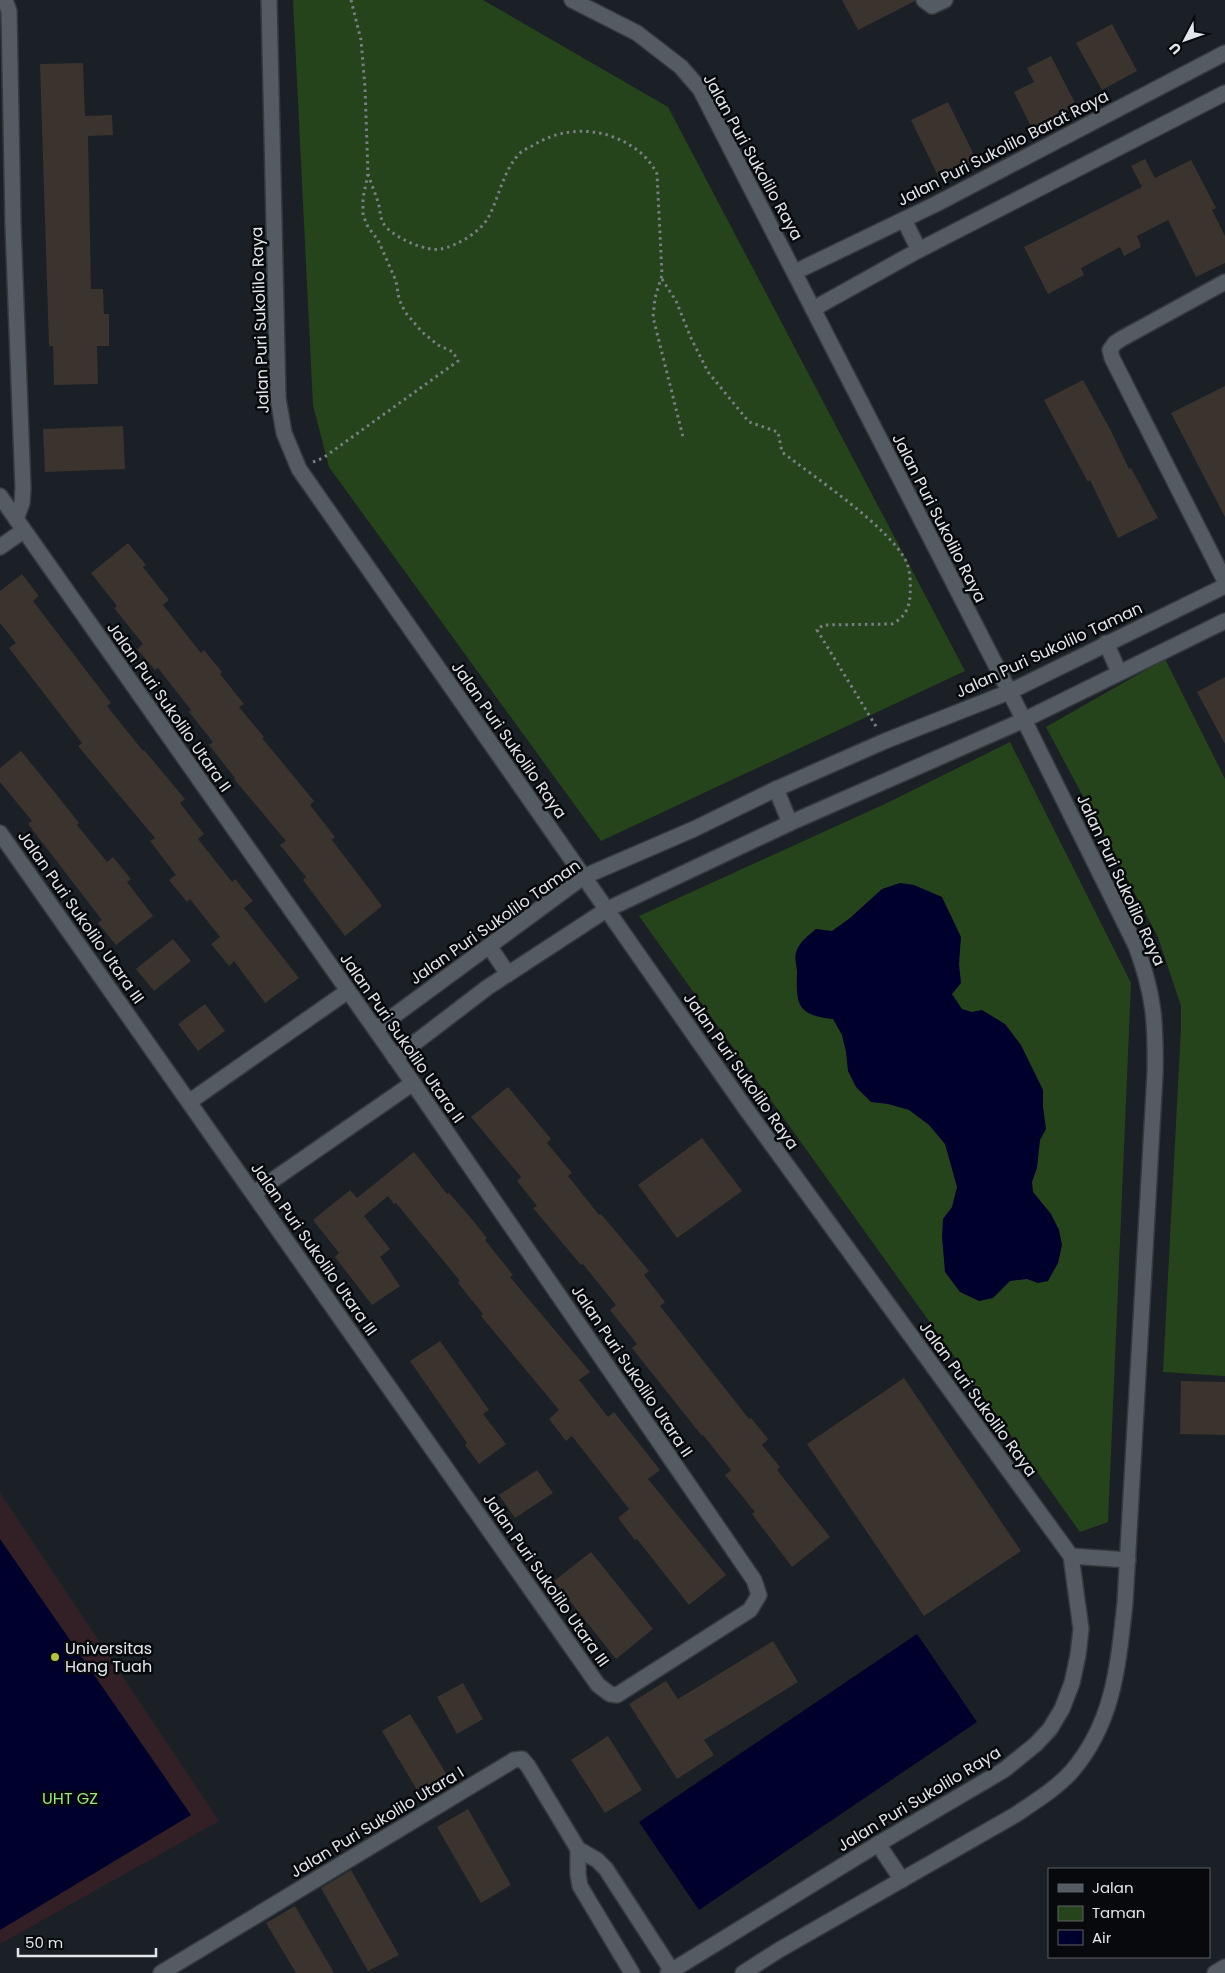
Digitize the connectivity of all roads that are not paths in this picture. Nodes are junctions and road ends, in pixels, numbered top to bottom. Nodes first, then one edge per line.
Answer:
1 (269, 0) edge
2 (572, 0) edge
3 (924, 0) edge
4 (945, 0) edge
5 (7, 6) edge
6 (1225, 52) edge
7 (1225, 93) edge
8 (0, 207) edge
9 (904, 220) junction
10 (13, 225) junction
11 (919, 250) junction
12 (795, 272) junction
13 (1225, 282) edge
14 (813, 309) junction
15 (0, 496) edge
16 (20, 525) junction
17 (0, 547) edge
18 (1225, 582) edge
19 (1225, 586) edge
20 (1225, 621) edge
21 (1106, 643) junction
22 (1119, 672) junction
23 (1009, 692) junction
24 (1024, 720) junction
25 (776, 789) junction
26 (790, 823) junction
27 (0, 833) edge
28 (583, 878) junction
29 (606, 910) junction
30 (489, 946) junction
31 (508, 974) junction
32 (348, 991) junction
33 (376, 1029) junction
34 (395, 1058) junction
35 (413, 1083) junction
36 (189, 1102) junction
37 (254, 1193) junction
38 (1071, 1556) junction
39 (1128, 1560) junction
40 (598, 1685) joint
41 (878, 1844) junction
42 (578, 1849) junction
43 (902, 1880) junction
44 (1225, 1967) edge
45 (670, 1972) edge
46 (161, 1973) edge
47 (632, 1973) edge
48 (743, 1973) edge
49 (1215, 1973) edge

1 - 28 street, Jalan Puri Sukolilo Raya
2 - 12 street, Jalan Puri Sukolilo Raya
3 - 4 street
5 - 10 street
6 - 9 street, Jalan Puri Sukolilo Barat Raya
7 - 11 street
8 - 10 street
9 - 11 street
9 - 12 street, Jalan Puri Sukolilo Barat Raya
10 - 16 street
11 - 14 street
12 - 14 street, Jalan Puri Sukolilo Raya
13 - 18 street
14 - 23 street, Jalan Puri Sukolilo Raya
15 - 16 street, Jalan Puri Sukolilo Utara II
16 - 17 street
16 - 32 street, Jalan Puri Sukolilo Utara II
19 - 21 street, Jalan Puri Sukolilo Taman
20 - 22 street
21 - 22 street
21 - 23 street, Jalan Puri Sukolilo Taman
22 - 24 street
23 - 24 street, Jalan Puri Sukolilo Raya
23 - 25 street, Jalan Puri Sukolilo Taman
24 - 26 street
24 - 39 street, Jalan Puri Sukolilo Raya
25 - 26 street
25 - 28 street, Jalan Puri Sukolilo Taman
26 - 29 street
27 - 36 street, Jalan Puri Sukolilo Utara III
28 - 29 street, Jalan Puri Sukolilo Raya
28 - 30 street, Jalan Puri Sukolilo Taman
29 - 31 street
29 - 38 street, Jalan Puri Sukolilo Raya
30 - 31 street
30 - 33 street, Jalan Puri Sukolilo Taman
31 - 34 street
32 - 33 street, Jalan Puri Sukolilo Utara II
32 - 36 street
33 - 34 street, Jalan Puri Sukolilo Utara II
34 - 35 street, Jalan Puri Sukolilo Utara II
35 - 37 street
35 - 40 street, Jalan Puri Sukolilo Utara II
36 - 37 street, Jalan Puri Sukolilo Utara III
37 - 40 street, Jalan Puri Sukolilo Utara III
38 - 39 street
38 - 41 street, Jalan Puri Sukolilo Raya
39 - 43 street, Jalan Puri Sukolilo Raya
41 - 43 street
41 - 45 street, Jalan Puri Sukolilo Raya
42 - 45 street
42 - 46 street, Jalan Puri Sukolilo Utara I
42 - 47 street
43 - 48 street, Jalan Puri Sukolilo Raya
44 - 49 street

